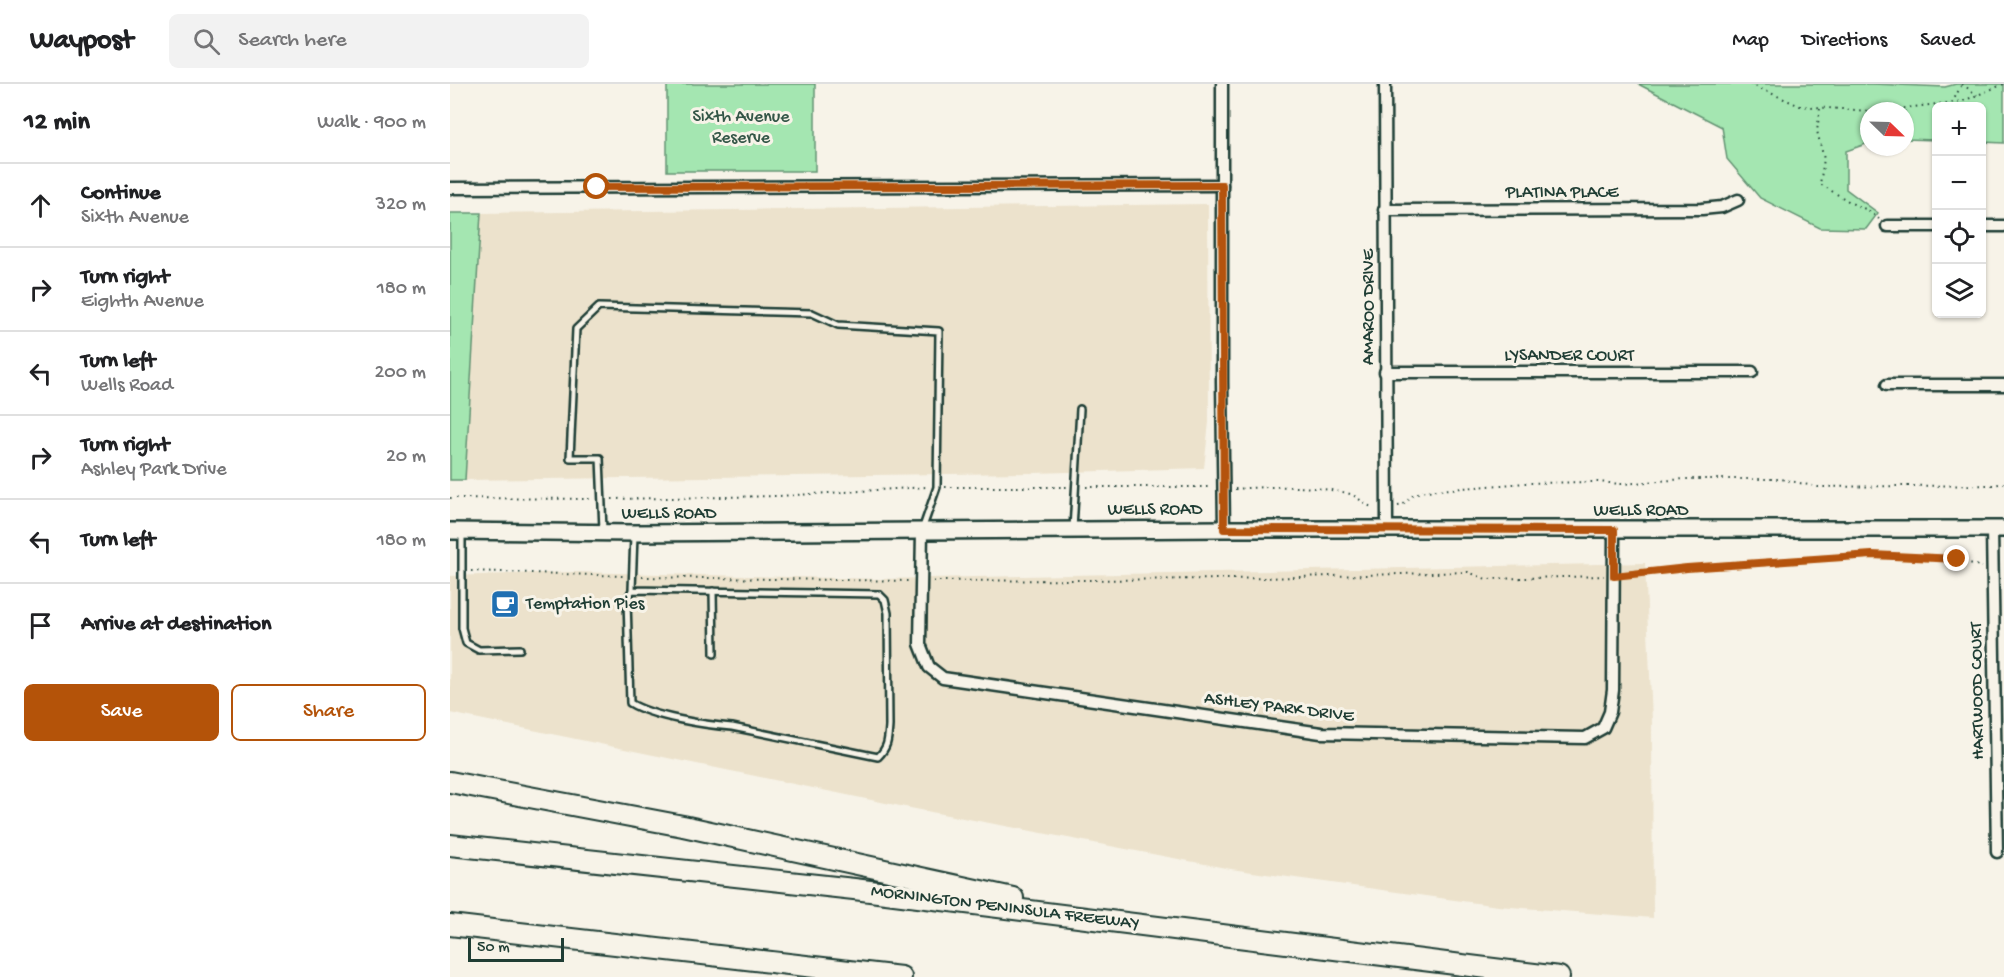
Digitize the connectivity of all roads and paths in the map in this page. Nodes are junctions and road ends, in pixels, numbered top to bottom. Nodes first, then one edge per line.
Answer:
1 (1222, 84) edge
2 (1385, 84) edge
3 (1750, 84) edge
4 (1962, 84) edge
5 (2004, 84) edge
6 (1978, 95) junction
7 (1953, 102) edge
8 (1955, 102) edge
9 (1932, 105) edge
10 (1914, 107) edge
11 (1820, 108) junction
12 (1860, 110) edge
13 (1222, 185) junction
14 (450, 188) edge
15 (1738, 201) dead end
16 (1384, 210) junction
17 (1887, 226) joint
18 (1932, 226) edge
19 (1986, 226) edge
20 (2004, 226) edge
21 (1386, 372) junction
22 (1752, 372) dead end
23 (1887, 385) dead end
24 (2004, 385) edge
25 (1080, 409) dead end
26 (1224, 529) junction
27 (1387, 529) junction
28 (1998, 529) edge
29 (1073, 530) junction
30 (1614, 530) junction
31 (922, 531) junction
32 (456, 532) edge
33 (603, 533) junction
34 (634, 533) junction
35 (1978, 567) dead end
36 (462, 571) junction
37 (632, 576) junction
38 (1614, 576) junction
39 (921, 581) junction
40 (632, 590) junction
41 (713, 591) junction
42 (520, 649) dead end
43 (714, 654) dead end
44 (450, 782) edge
45 (450, 845) edge
46 (1997, 852) dead end
47 (450, 925) edge
48 (1142, 926) junction
49 (901, 977) edge
50 (1559, 977) edge

1 - 13 street
2 - 16 street, AMAROO DRIVE
3 - 11 path
4 - 6 path
4 - 7 path
5 - 6 path
6 - 8 path
9 - 10 path
11 - 12 path
11 - 17 path
13 - 14 street
13 - 26 street
15 - 16 street, PLATINA PLACE
16 - 21 street, AMAROO DRIVE
17 - 18 street
19 - 20 street
21 - 22 street, LYSANDER COURT
21 - 27 street, AMAROO DRIVE
23 - 24 street
25 - 29 lane
26 - 27 main road, WELLS ROAD
26 - 29 main road, WELLS ROAD
27 - 30 main road, WELLS ROAD
28 - 30 main road, WELLS ROAD
28 - 46 street, HARTWOOD COURT
29 - 31 main road, WELLS ROAD
30 - 38 street, ASHLEY PARK DRIVE
31 - 33 lane
31 - 34 main road, WELLS ROAD
31 - 39 street, ASHLEY PARK DRIVE
32 - 33 main road, WELLS ROAD
32 - 36 lane
33 - 34 main road, WELLS ROAD
34 - 37 lane
35 - 38 path
36 - 37 path
36 - 42 lane
37 - 39 path
37 - 40 lane
38 - 39 path
38 - 39 street, ASHLEY PARK DRIVE
40 - 41 lane
40 - 41 lane
41 - 43 lane
44 - 48 highway
45 - 48 highway, MORNINGTON PENINSULA FREEWAY
47 - 49 highway
48 - 50 highway, MORNINGTON PENINSULA FREEWAY

